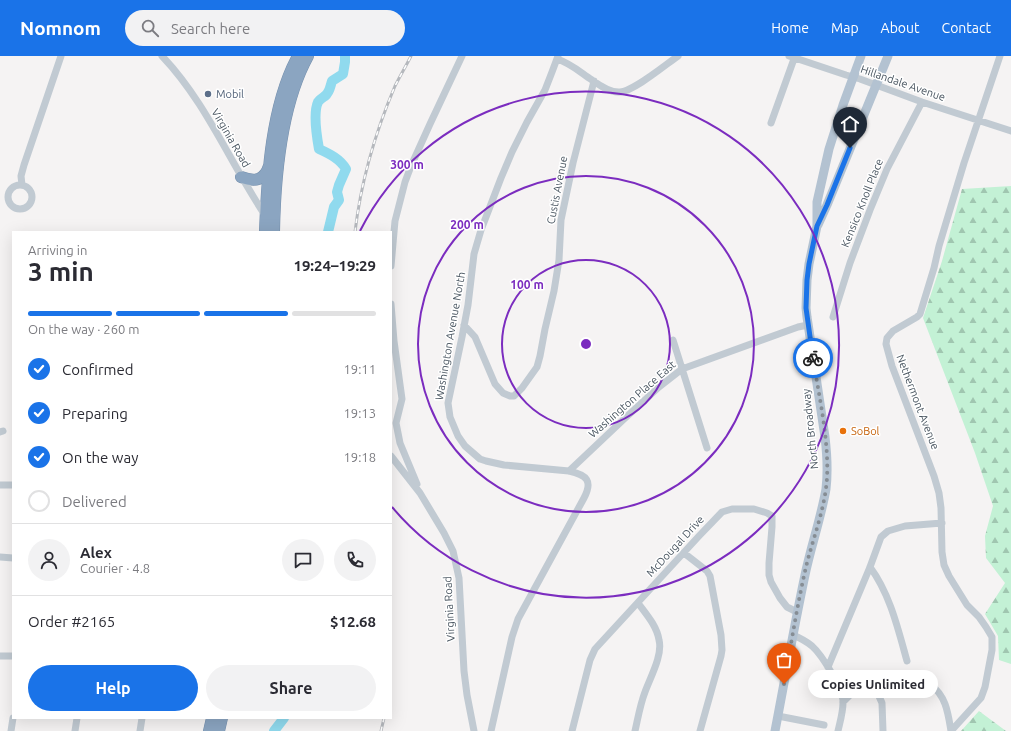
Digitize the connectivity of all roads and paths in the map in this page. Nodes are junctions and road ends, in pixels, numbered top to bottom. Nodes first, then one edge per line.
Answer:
1 (62, 56) edge
2 (162, 56) edge
3 (298, 56) edge
4 (308, 56) edge
5 (462, 56) edge
6 (678, 56) edge
7 (861, 56) edge
8 (888, 56) edge
9 (1000, 56) edge
10 (793, 57) edge
11 (557, 58) edge
12 (853, 77) junction
13 (594, 81) junction
14 (876, 85) junction
15 (922, 102) junction
16 (977, 120) junction
17 (771, 123) dead end
18 (1011, 131) edge
19 (270, 165) junction
20 (241, 177) junction
21 (22, 185) dead end
22 (266, 216) junction
23 (817, 226) junction
24 (276, 230) edge
25 (265, 231) edge
26 (392, 255) edge
27 (392, 316) edge
28 (832, 317) dead end
29 (464, 325) junction
30 (808, 325) junction
31 (673, 340) dead end
32 (682, 369) junction
33 (706, 448) dead end
34 (392, 457) edge
35 (569, 471) junction
36 (0, 485) edge
37 (12, 485) edge
38 (420, 493) junction
39 (942, 523) junction
40 (684, 553) junction
41 (0, 558) edge
42 (12, 558) edge
43 (870, 567) junction
44 (638, 603) junction
45 (797, 612) junction
46 (793, 635) junction
47 (0, 656) edge
48 (12, 656) edge
49 (907, 661) dead end
50 (828, 667) junction
51 (910, 679) dead end
52 (843, 702) junction
53 (778, 716) junction
54 (13, 719) edge
55 (77, 719) edge
56 (142, 719) edge
57 (212, 719) edge
58 (222, 719) edge
59 (824, 725) dead end
60 (11, 731) edge
61 (75, 731) edge
62 (140, 731) edge
63 (210, 731) edge
64 (219, 731) edge
65 (474, 731) edge
66 (491, 731) edge
67 (572, 731) edge
68 (635, 731) edge
69 (700, 731) edge
70 (775, 731) edge
71 (838, 731) edge
72 (883, 731) edge
73 (951, 731) edge

1 - 21 street
2 - 20 street, Virginia Road
3 - 19 highway
4 - 24 highway
5 - 26 street
6 - 13 street
7 - 12 main road, North Broadway
8 - 14 main road
9 - 16 street, Nethermont Avenue
10 - 12 street, Hillandale Avenue
10 - 17 street
11 - 13 street
11 - 29 street, Washington Avenue North
12 - 14 street, Hillandale Avenue
12 - 23 main road, North Broadway
13 - 29 street, Custis Avenue
14 - 15 street, Hillandale Avenue
14 - 23 main road
15 - 16 street, Hillandale Avenue
15 - 28 street, Kensico Knoll Place
16 - 18 street, Hillandale Avenue
16 - 39 street, Nethermont Avenue
19 - 20 highway
19 - 22 highway
20 - 22 street, Virginia Road
22 - 24 street, Virginia Road
22 - 25 highway
23 - 30 main road, North Broadway
27 - 38 street
29 - 35 street, Washington Avenue North
30 - 32 street, Washington Place East
30 - 45 main road, North Broadway
31 - 32 street
32 - 33 street
32 - 35 street, Washington Place East
34 - 38 street, Virginia Road
35 - 66 street, Washington Avenue North
36 - 37 street
38 - 65 street, Virginia Road
39 - 43 street
39 - 73 street, Nethermont Avenue
40 - 44 street, McDougal Drive
40 - 45 street, McDougal Drive
40 - 69 street
41 - 42 street
43 - 49 street
43 - 50 street
44 - 67 street, McDougal Drive
44 - 68 street
45 - 46 main road, North Broadway
46 - 50 street
46 - 53 main road, North Broadway
47 - 48 street
50 - 52 street
51 - 73 street
52 - 71 street
52 - 72 street
53 - 59 street
53 - 70 main road, North Broadway
54 - 60 street
55 - 61 street
56 - 62 street
57 - 63 highway
58 - 64 highway

